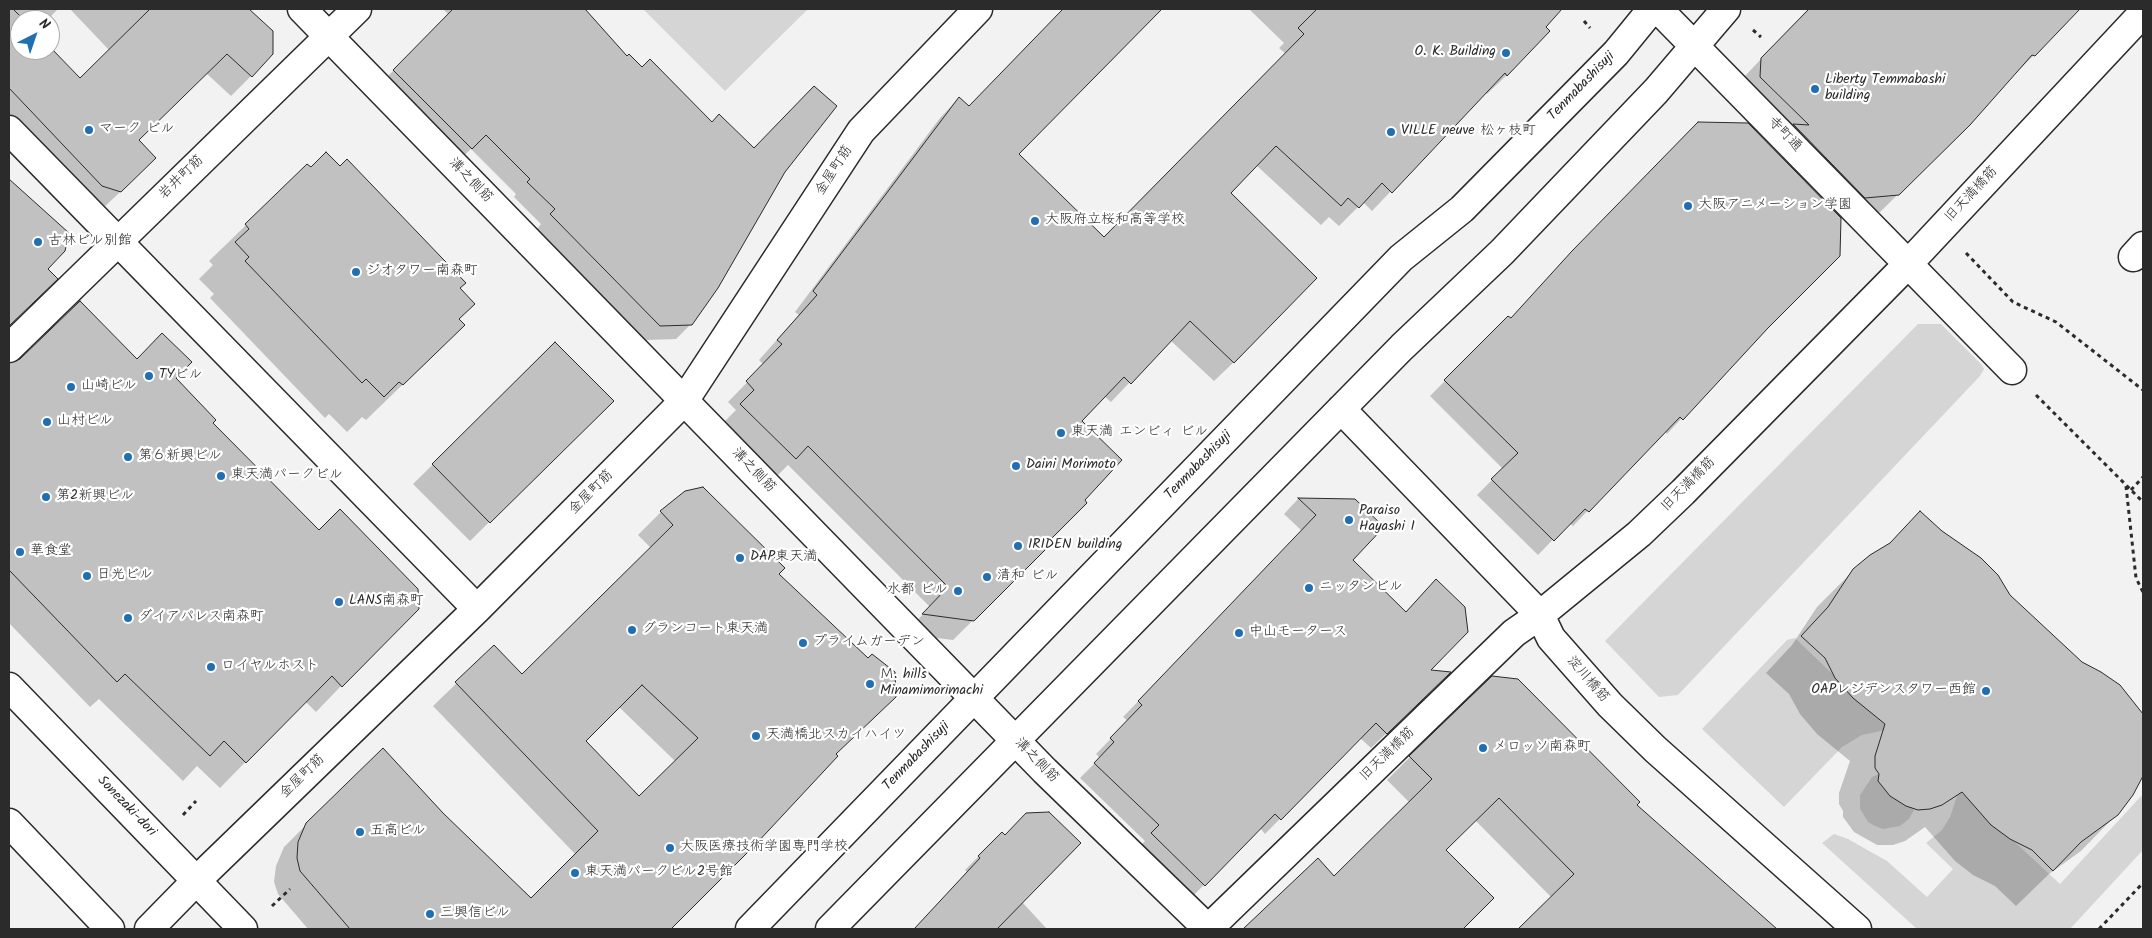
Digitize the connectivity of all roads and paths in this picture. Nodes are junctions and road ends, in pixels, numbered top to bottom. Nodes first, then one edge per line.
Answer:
1 (302, 9) edge
2 (356, 9) edge
3 (978, 9) edge
4 (1652, 9) edge
5 (1658, 9) edge
6 (1726, 9) edge
7 (2143, 13) edge
8 (329, 36) junction
9 (1695, 46) junction
10 (9, 130) edge
11 (117, 241) junction
12 (1965, 253) dead end
13 (1908, 264) junction
14 (9, 348) edge
15 (2012, 370) joint
16 (2143, 390) edge
17 (684, 401) junction
18 (1341, 409) junction
19 (2143, 477) edge
20 (2126, 485) junction
21 (2130, 490) junction
22 (2143, 502) edge
23 (2143, 592) edge
24 (477, 608) junction
25 (1540, 615) junction
26 (9, 687) edge
27 (974, 699) junction
28 (1016, 740) junction
29 (196, 802) dead end
30 (182, 816) dead end
31 (9, 823) edge
32 (196, 881) junction
33 (2143, 883) edge
34 (290, 888) dead end
35 (272, 906) dead end
36 (110, 929) edge
37 (149, 929) edge
38 (242, 929) edge
39 (750, 929) edge
40 (830, 929) edge
41 (1208, 929) edge
42 (1857, 929) edge
43 (2099, 929) edge

1 - 8 main road, 溝之側筋
2 - 8 main road, 岩井町筋
3 - 17 main road, 金屋町筋
4 - 27 main road, Tenmabashisuji
5 - 9 main road, 寺町通
6 - 9 main road
7 - 13 main road, 旧天満橋筋
8 - 11 main road, 岩井町筋
8 - 17 main road, 溝之側筋
9 - 13 main road, 寺町通
9 - 18 main road
10 - 11 main road
11 - 14 main road, 岩井町筋
11 - 24 main road
12 - 16 path
13 - 15 main road, 寺町通
13 - 25 main road, 旧天満橋筋
15 - 20 path
17 - 24 main road, 金屋町筋
17 - 27 main road, 溝之側筋
18 - 25 main road, 淀川橋筋
18 - 28 main road
19 - 21 path
20 - 21 path
20 - 23 path
21 - 22 path
24 - 32 main road, 金屋町筋
25 - 41 main road, 旧天満橋筋
25 - 42 main road, 淀川橋筋
26 - 32 main road, Sonezaki-dori
27 - 28 main road, 溝之側筋
27 - 39 main road, Tenmabashisuji
28 - 40 main road
28 - 41 main road, 溝之側筋
29 - 30 path
31 - 36 main road
32 - 37 main road, 金屋町筋
32 - 38 main road, Sonezaki-dori
33 - 43 path
34 - 35 path

